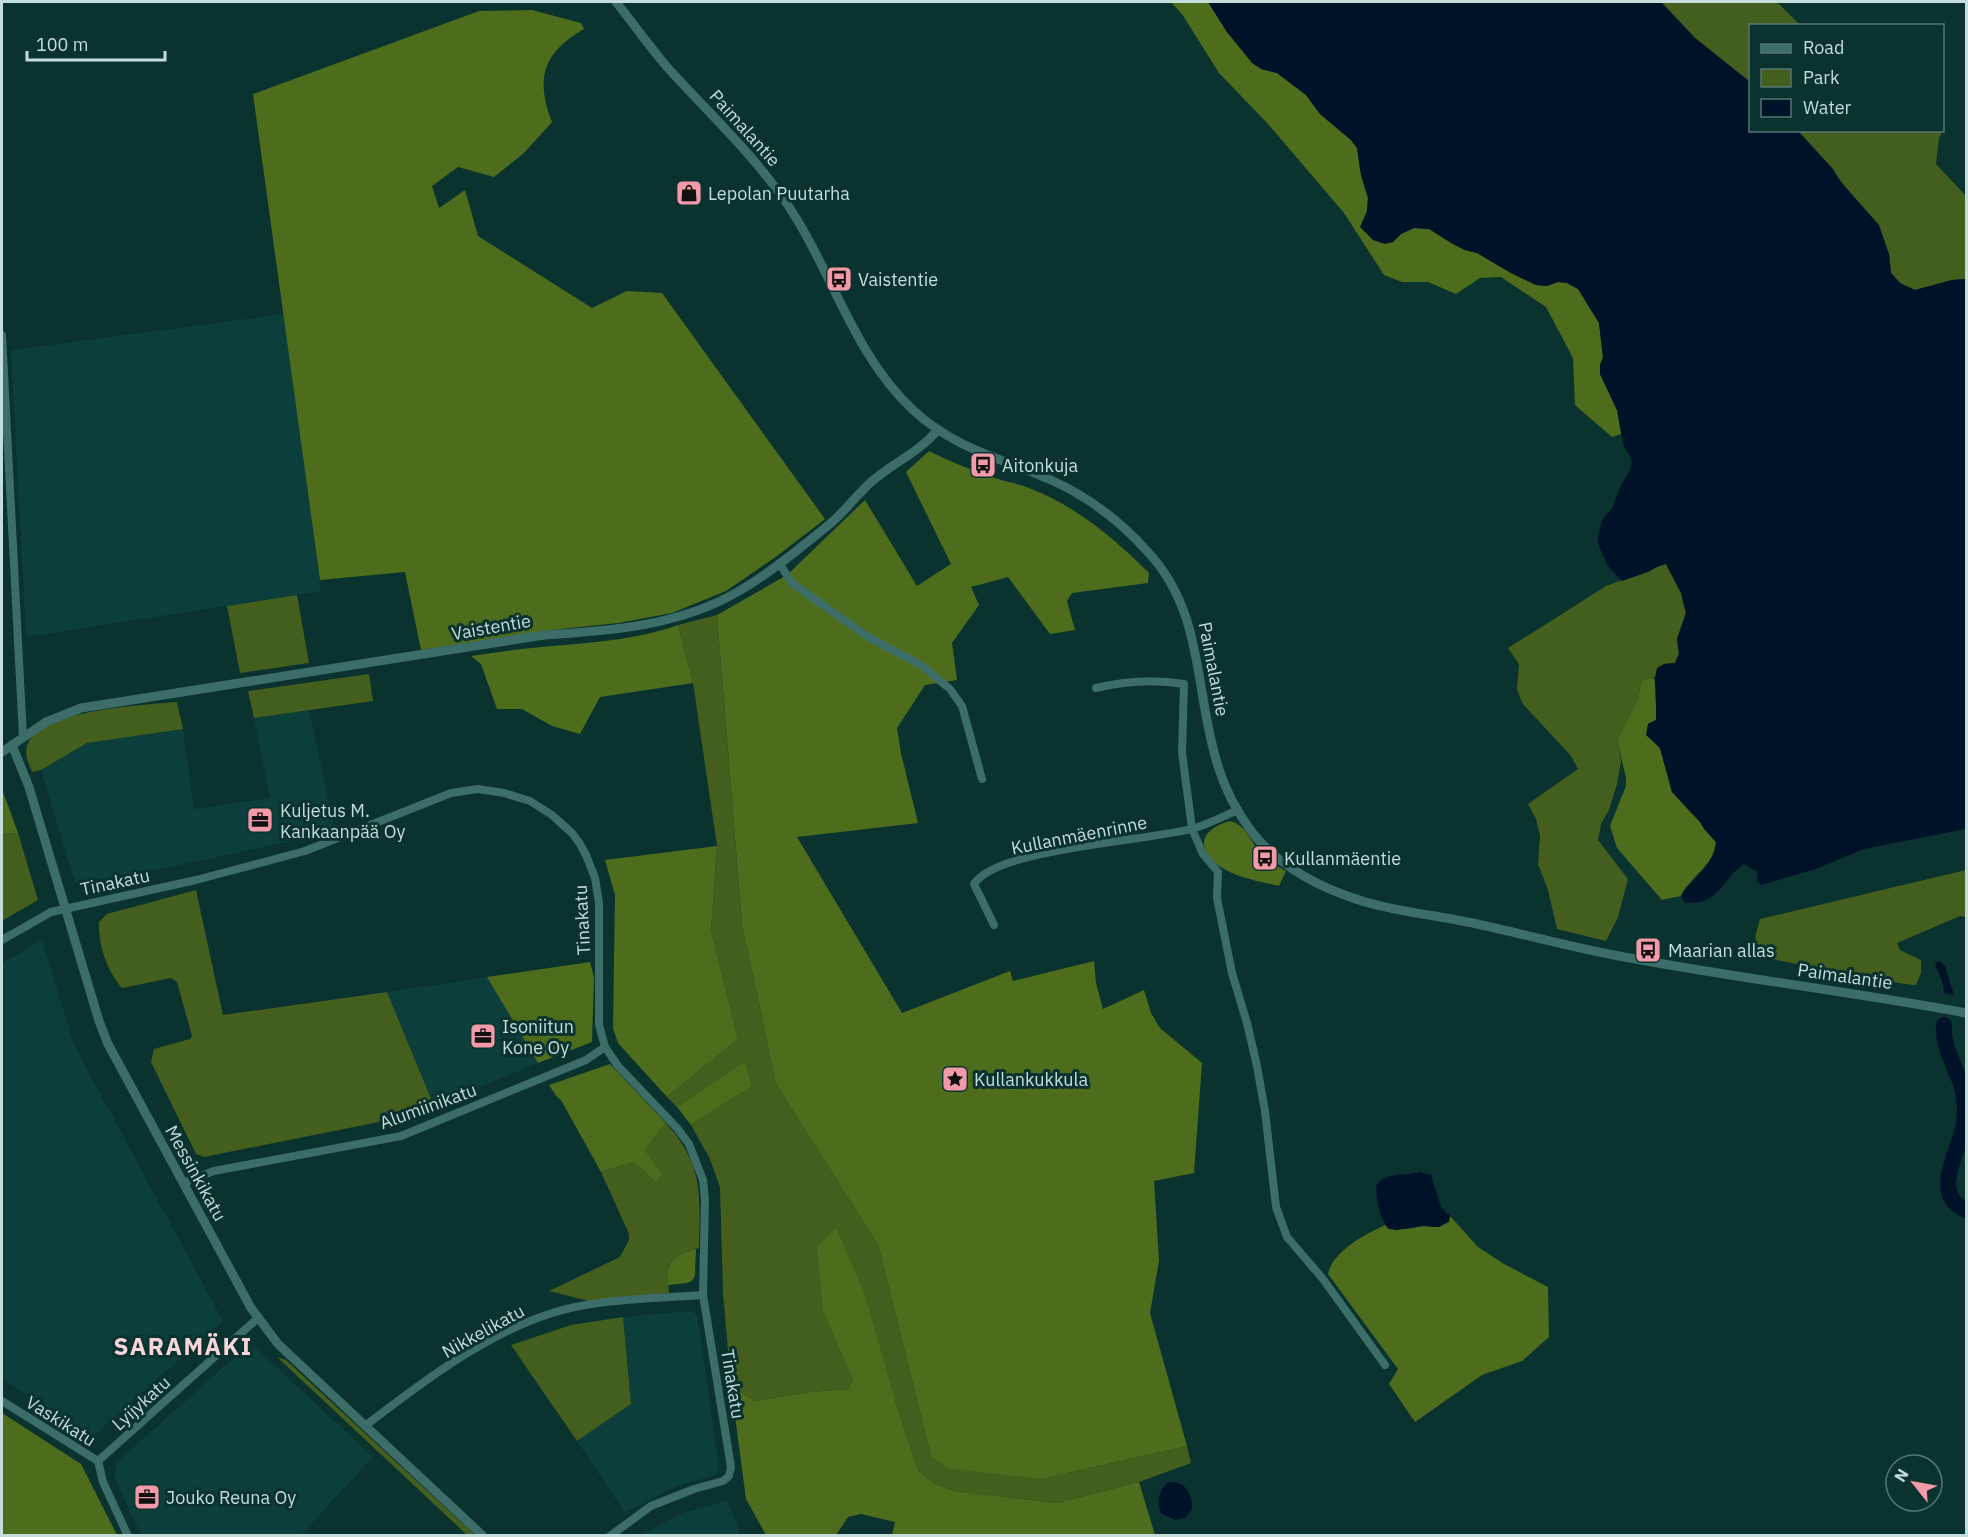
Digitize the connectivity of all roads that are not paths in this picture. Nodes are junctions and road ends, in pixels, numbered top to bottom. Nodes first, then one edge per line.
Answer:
1 (616, 2) edge
2 (2, 335) edge
3 (938, 430) junction
4 (779, 563) junction
5 (1096, 688) dead end
6 (23, 737) junction
7 (12, 745) junction
8 (2, 752) edge
9 (982, 778) dead end
10 (1238, 810) junction
11 (1192, 829) junction
12 (65, 909) junction
13 (994, 925) dead end
14 (2, 940) edge
15 (1966, 1013) edge
16 (605, 1047) junction
17 (183, 1183) junction
18 (703, 1295) junction
19 (258, 1318) junction
20 (1385, 1365) dead end
21 (2, 1401) edge
22 (365, 1426) junction
23 (98, 1461) junction
24 (128, 1536) edge
25 (483, 1536) edge
26 (610, 1536) edge

1 - 3 street, Paimalantie
2 - 6 street
3 - 4 street, Vaistentie
3 - 10 street, Paimalantie
4 - 6 street, Vaistentie
4 - 9 street
5 - 11 street
6 - 7 street, Vaistentie
7 - 8 street, Vaistentie
7 - 12 street, Messinkikatu
10 - 11 street, Kullanmäenrinne
10 - 15 street, Paimalantie
11 - 13 street, Kullanmäenrinne
11 - 20 street
12 - 14 street, Tinakatu
12 - 16 street, Tinakatu
12 - 17 street, Messinkikatu
16 - 17 street, Alumiinikatu
16 - 18 street, Tinakatu
17 - 19 street, Messinkikatu
18 - 22 street, Nikkelikatu
18 - 26 street, Tinakatu
19 - 22 street, Messinkikatu
19 - 23 street, Lyijykatu
21 - 23 street, Vaskikatu
22 - 25 street, Messinkikatu
23 - 24 street, Vaskikatu

